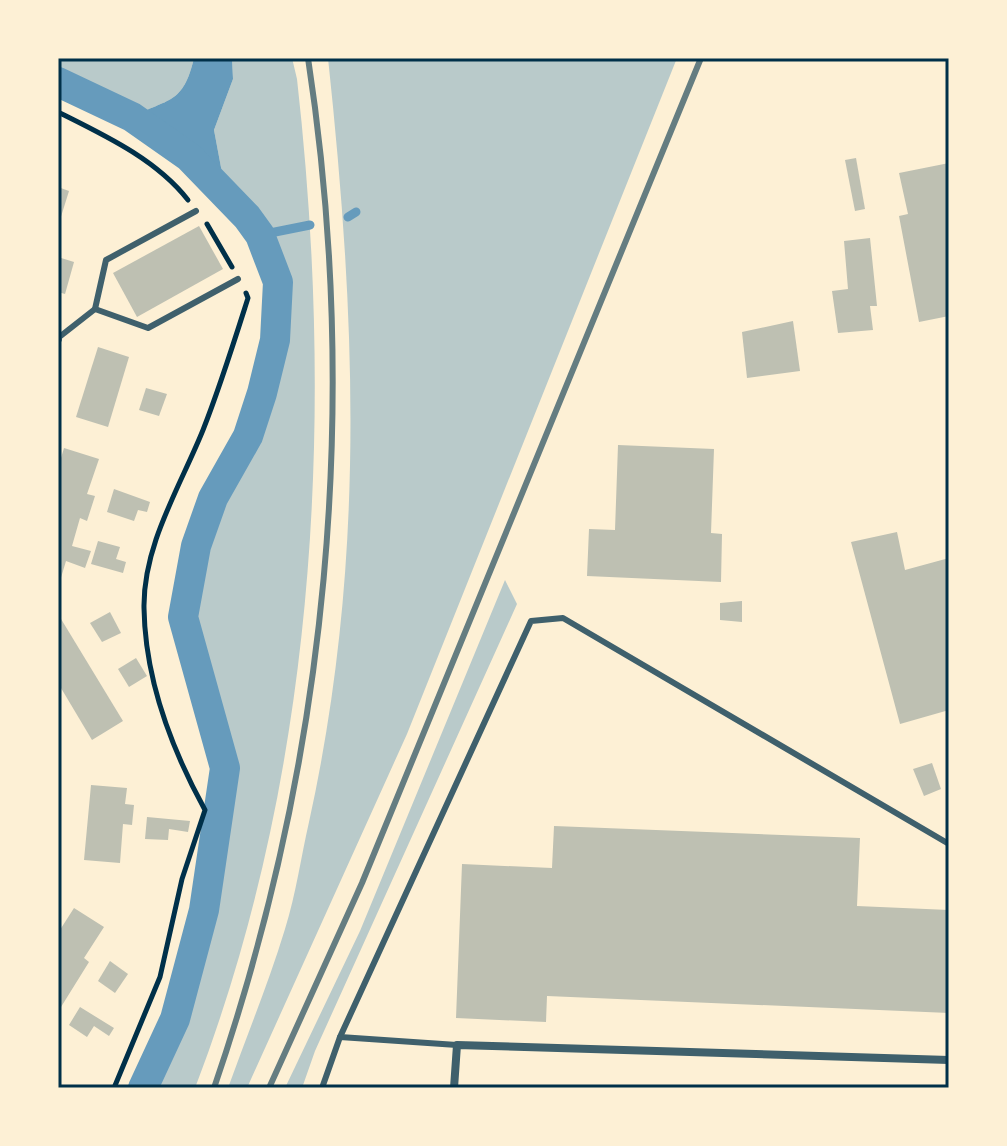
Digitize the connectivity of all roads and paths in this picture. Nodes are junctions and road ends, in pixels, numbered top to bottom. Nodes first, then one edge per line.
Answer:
1 (58, 112) edge
2 (196, 211) junction
3 (238, 279) junction
4 (95, 309) junction
5 (58, 338) edge
6 (949, 844) edge
7 (340, 1037) junction
8 (457, 1045) junction
9 (949, 1060) edge
10 (114, 1088) edge
11 (322, 1088) edge
12 (454, 1088) edge

1 - 2 path
2 - 3 path
2 - 4 lane
3 - 4 lane
3 - 10 path
4 - 5 lane
6 - 7 lane
7 - 8 lane
7 - 11 lane
8 - 9 street
8 - 12 street

